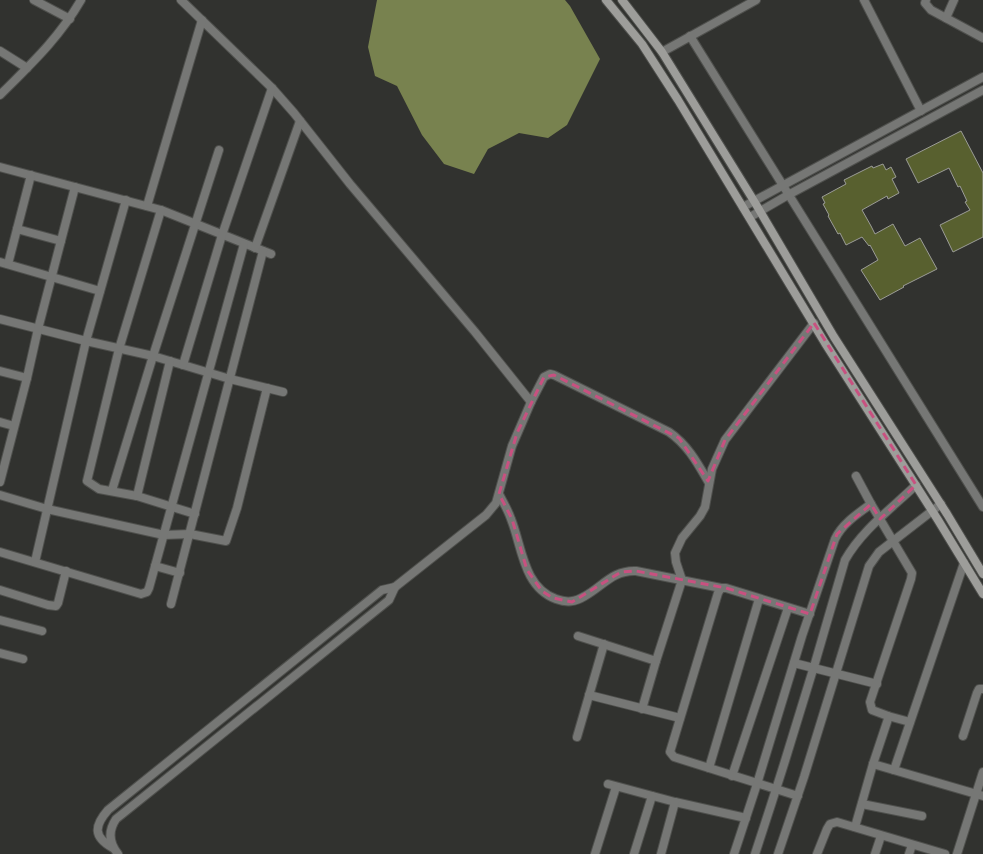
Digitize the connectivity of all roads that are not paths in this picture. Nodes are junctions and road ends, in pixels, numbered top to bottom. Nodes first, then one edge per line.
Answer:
1 (34, 0) edge
2 (80, 0) edge
3 (182, 0) edge
4 (606, 0) edge
5 (622, 0) edge
6 (756, 0) edge
7 (864, 0) edge
8 (926, 0) edge
9 (954, 0) edge
10 (946, 18) junction
11 (70, 19) junction
12 (202, 20) junction
13 (690, 36) junction
14 (983, 38) edge
15 (0, 51) edge
16 (662, 52) junction
17 (27, 68) junction
18 (983, 77) edge
19 (272, 88) junction
20 (983, 90) edge
21 (0, 95) edge
22 (921, 111) junction
23 (300, 121) junction
24 (219, 150) dead end
25 (0, 168) edge
26 (31, 175) junction
27 (75, 187) junction
28 (782, 187) junction
29 (788, 195) junction
30 (126, 200) junction
31 (754, 201) junction
32 (147, 206) junction
33 (744, 207) junction
34 (161, 210) junction
35 (760, 211) junction
36 (750, 217) junction
37 (195, 224) junction
38 (17, 229) junction
39 (222, 235) junction
40 (60, 241) junction
41 (244, 244) junction
42 (255, 248) junction
43 (4, 263) edge
44 (51, 277) junction
45 (100, 291) junction
46 (0, 319) edge
47 (814, 323) junction
48 (38, 329) junction
49 (86, 341) junction
50 (119, 349) junction
51 (153, 356) junction
52 (170, 361) junction
53 (183, 365) junction
54 (0, 371) edge
55 (208, 372) junction
56 (27, 378) junction
57 (230, 379) junction
58 (268, 388) junction
59 (283, 392) dead end
60 (530, 402) junction
61 (0, 422) edge
62 (14, 426) junction
63 (2, 465) edge
64 (856, 476) dead end
65 (0, 482) edge
66 (709, 483) junction
67 (916, 486) junction
68 (113, 487) dead end
69 (499, 494) junction
70 (0, 495) edge
71 (136, 496) junction
72 (871, 504) junction
73 (941, 504) junction
74 (983, 507) edge
75 (171, 508) junction
76 (47, 509) junction
77 (932, 510) junction
78 (195, 514) junction
79 (880, 519) junction
80 (190, 534) junction
81 (164, 535) junction
82 (893, 540) junction
83 (0, 552) edge
84 (35, 562) junction
85 (964, 563) junction
86 (155, 566) junction
87 (66, 571) junction
88 (180, 573) junction
89 (983, 574) edge
90 (682, 580) junction
91 (395, 587) junction
92 (721, 588) junction
93 (0, 590) edge
94 (983, 594) edge
95 (759, 598) junction
96 (171, 604) dead end
97 (788, 608) junction
98 (810, 614) junction
99 (0, 620) edge
100 (42, 631) dead end
101 (578, 636) dead end
102 (604, 644) junction
103 (0, 653) edge
104 (23, 659) dead end
105 (656, 661) junction
106 (794, 663) junction
107 (814, 668) junction
108 (836, 674) junction
109 (877, 684) junction
110 (983, 689) edge
111 (589, 694) junction
112 (642, 709) junction
113 (888, 716) junction
114 (680, 718) junction
115 (910, 722) junction
116 (963, 736) dead end
117 (576, 737) dead end
118 (874, 764) junction
119 (709, 768) junction
120 (894, 770) junction
121 (983, 772) edge
122 (732, 776) junction
123 (608, 784) dead end
124 (757, 784) junction
125 (616, 787) junction
126 (776, 789) junction
127 (979, 795) edge
128 (652, 796) junction
129 (798, 796) junction
130 (675, 802) junction
131 (862, 804) junction
132 (922, 816) dead end
133 (746, 818) junction
134 (98, 825) junction
135 (112, 825) junction
136 (855, 827) junction
137 (881, 836) junction
138 (912, 845) junction
139 (115, 851) edge
140 (737, 853) edge
141 (595, 854) edge
142 (634, 854) edge
143 (661, 854) edge
144 (755, 854) edge
145 (778, 854) edge
146 (817, 854) edge
147 (875, 854) edge
148 (909, 854) edge
149 (945, 854) edge
150 (957, 854) edge

1 - 11 street
2 - 11 street
3 - 12 street
4 - 33 main road
5 - 16 main road
6 - 13 street
7 - 22 street
8 - 10 street
9 - 10 street
10 - 14 street
11 - 17 street
12 - 19 street
12 - 32 street
13 - 16 street
13 - 28 street
15 - 17 street
16 - 31 main road
17 - 21 street
18 - 22 street
19 - 23 street
19 - 39 street
20 - 29 street
22 - 28 street
23 - 42 street
23 - 60 street
24 - 37 street
25 - 26 street
26 - 27 street
26 - 38 street
27 - 30 street
27 - 40 street
28 - 29 street
28 - 31 street
29 - 35 street
29 - 74 street
30 - 32 street
30 - 45 street
31 - 33 street
31 - 35 main road
32 - 34 street
33 - 36 main road
34 - 37 street
34 - 50 street
35 - 36 street
35 - 73 main road
36 - 47 main road
37 - 39 street
37 - 51 street
38 - 40 street
38 - 43 street
39 - 41 street
39 - 53 street
40 - 44 street
41 - 42 street
41 - 55 street
42 - 57 street
43 - 44 street
44 - 45 street
44 - 48 street
45 - 49 street
46 - 48 street
47 - 66 street
47 - 67 main road
48 - 49 street
48 - 56 street
49 - 50 street
49 - 76 street
50 - 51 street
50 - 71 street
51 - 52 street
51 - 68 street
52 - 53 street
52 - 71 street
53 - 55 street
54 - 56 street
55 - 57 street
55 - 75 street
56 - 62 street
57 - 58 street
57 - 78 street
58 - 59 street
58 - 80 street
60 - 66 street
60 - 69 street
61 - 62 street
62 - 63 street
63 - 65 street
64 - 72 street
66 - 90 street
67 - 77 main road
67 - 79 street
69 - 90 street
69 - 91 street
70 - 76 street
71 - 75 street
72 - 79 street
72 - 98 street
73 - 77 street
73 - 89 main road
75 - 78 street
75 - 81 street
76 - 81 street
76 - 84 street
77 - 82 street
77 - 85 main road
78 - 80 street
79 - 82 street
79 - 107 street
80 - 81 street
80 - 88 street
81 - 86 street
82 - 108 street
82 - 109 street
83 - 84 street
84 - 87 street
85 - 94 main road
85 - 115 street
86 - 87 street
86 - 88 street
87 - 93 street
88 - 96 street
90 - 92 street
90 - 105 street
91 - 134 street
91 - 135 street
92 - 95 street
92 - 114 street
95 - 97 street
95 - 119 street
97 - 98 street
97 - 122 street
98 - 106 street
99 - 100 street
101 - 102 street
102 - 105 street
102 - 111 street
103 - 104 street
105 - 112 street
106 - 107 street
106 - 124 street
107 - 108 street
107 - 126 street
108 - 109 street
108 - 129 street
109 - 113 street
110 - 116 street
111 - 112 street
111 - 117 street
112 - 114 street
113 - 115 street
113 - 118 street
114 - 119 street
115 - 120 street
118 - 120 street
118 - 131 street
119 - 122 street
120 - 127 street
121 - 127 street
122 - 124 street
123 - 125 street
124 - 126 street
124 - 133 street
125 - 128 street
125 - 141 street
126 - 129 street
126 - 144 street
127 - 150 street
128 - 130 street
128 - 142 street
129 - 145 street
130 - 133 street
130 - 143 street
131 - 132 street
131 - 136 street
133 - 140 street
134 - 135 street
134 - 139 street
135 - 139 street
136 - 137 street
136 - 146 street
137 - 138 street
137 - 147 street
138 - 148 street
138 - 149 street

